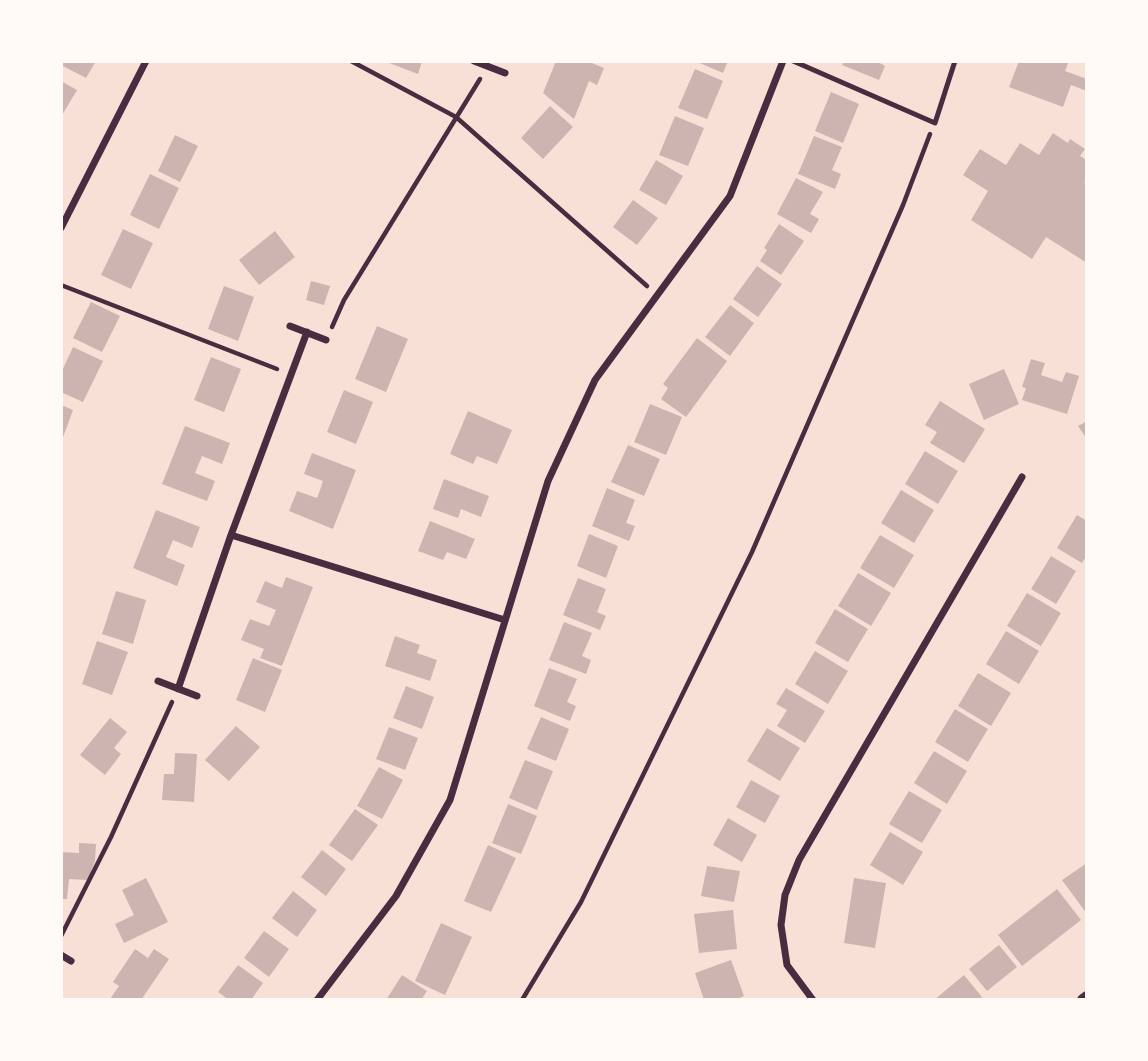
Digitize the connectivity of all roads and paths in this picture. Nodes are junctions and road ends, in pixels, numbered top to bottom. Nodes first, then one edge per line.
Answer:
1 (146, 61) edge
2 (351, 61) edge
3 (474, 61) edge
4 (783, 61) edge
5 (793, 61) edge
6 (955, 61) edge
7 (489, 64) edge
8 (505, 73) dead end
9 (456, 117) junction
10 (934, 123) junction
11 (61, 228) edge
12 (61, 285) edge
13 (658, 296) junction
14 (290, 326) dead end
15 (307, 332) junction
16 (326, 340) joint
17 (291, 375) junction
18 (1021, 477) dead end
19 (231, 535) junction
20 (505, 620) junction
21 (158, 681) dead end
22 (178, 689) junction
23 (197, 696) dead end
24 (61, 936) edge
25 (61, 955) edge
26 (71, 961) dead end
27 (317, 1000) edge
28 (522, 1000) edge
29 (813, 1000) edge

1 - 11 street
2 - 9 path
3 - 7 street
4 - 13 street
5 - 10 lane
6 - 10 lane
7 - 8 street
7 - 9 path
9 - 13 path
9 - 16 path
10 - 28 path
12 - 17 path
13 - 20 street
14 - 15 street
15 - 16 street
15 - 17 street
17 - 19 street
18 - 29 street
19 - 20 street
19 - 22 street
20 - 27 street
21 - 22 street
22 - 23 street
22 - 24 path
25 - 26 street

